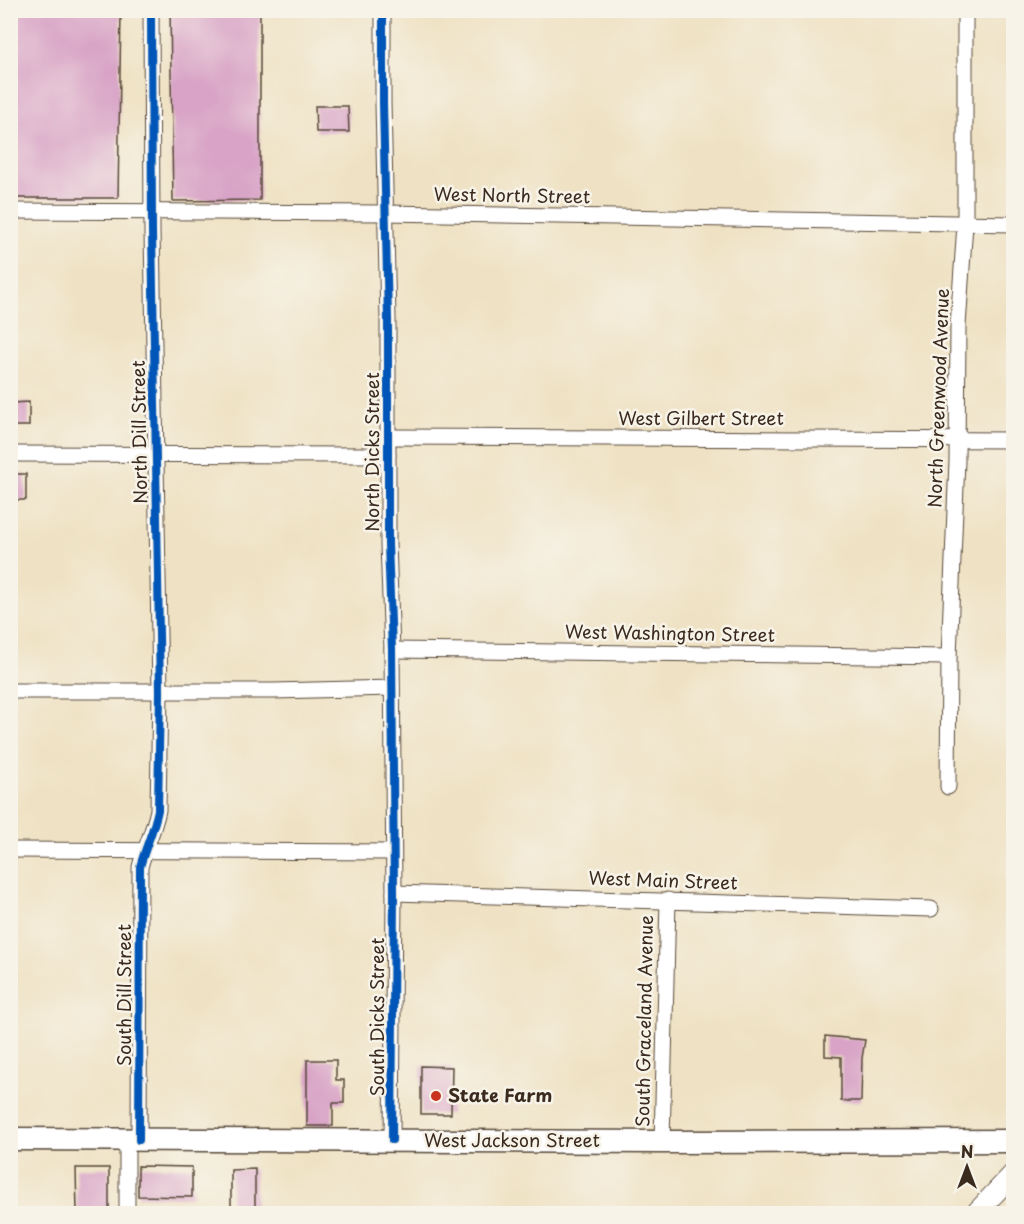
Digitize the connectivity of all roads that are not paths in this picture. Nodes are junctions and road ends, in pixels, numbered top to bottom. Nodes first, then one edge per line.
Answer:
1 (151, 10) edge
2 (383, 10) edge
3 (965, 10) edge
4 (10, 211) edge
5 (152, 213) junction
6 (385, 213) junction
7 (965, 224) junction
8 (1014, 224) edge
9 (388, 437) junction
10 (956, 440) junction
11 (1014, 441) edge
12 (10, 454) edge
13 (155, 455) junction
14 (388, 455) junction
15 (392, 650) junction
16 (949, 657) junction
17 (392, 688) junction
18 (10, 691) edge
19 (160, 692) junction
20 (948, 787) dead end
21 (10, 850) edge
22 (145, 850) junction
23 (393, 852) junction
24 (394, 893) junction
25 (668, 900) junction
26 (931, 909) dead end
27 (10, 1139) edge
28 (133, 1140) junction
29 (392, 1140) junction
30 (1014, 1141) edge
31 (662, 1142) junction
32 (1014, 1173) edge
33 (127, 1214) edge
34 (975, 1214) edge

1 - 5 street, North Dill Street
2 - 6 street, North Dicks Street
3 - 7 street, North Greenwood Avenue
4 - 5 street, West North Street
5 - 6 street, West North Street
5 - 13 street, North Dill Street
6 - 7 street, West North Street
6 - 9 street, North Dicks Street
7 - 8 street, West North Street
7 - 10 street, North Greenwood Avenue
9 - 10 street, West Gilbert Street
9 - 14 street, North Dicks Street
10 - 11 street, West Gilbert Street
10 - 16 street, North Greenwood Avenue
12 - 13 street
13 - 14 street
13 - 19 street, North Dill Street
14 - 15 street, North Dicks Street
15 - 16 street, West Washington Street
15 - 17 street, North Dicks Street
16 - 20 street, North Greenwood Avenue
17 - 19 street
17 - 23 street, North Dicks Street
18 - 19 street
19 - 22 street, North Dill Street
21 - 22 street
22 - 23 street
22 - 28 street, South Dill Street
23 - 24 street, North Dicks Street
24 - 25 street, West Main Street
24 - 29 street, South Dicks Street
25 - 26 street, West Main Street
25 - 31 street, South Graceland Avenue
27 - 28 main road, West Jackson Street
28 - 29 main road, West Jackson Street
28 - 33 street, South Dill Street
29 - 31 main road, West Jackson Street
30 - 31 main road, West Jackson Street
32 - 34 street

